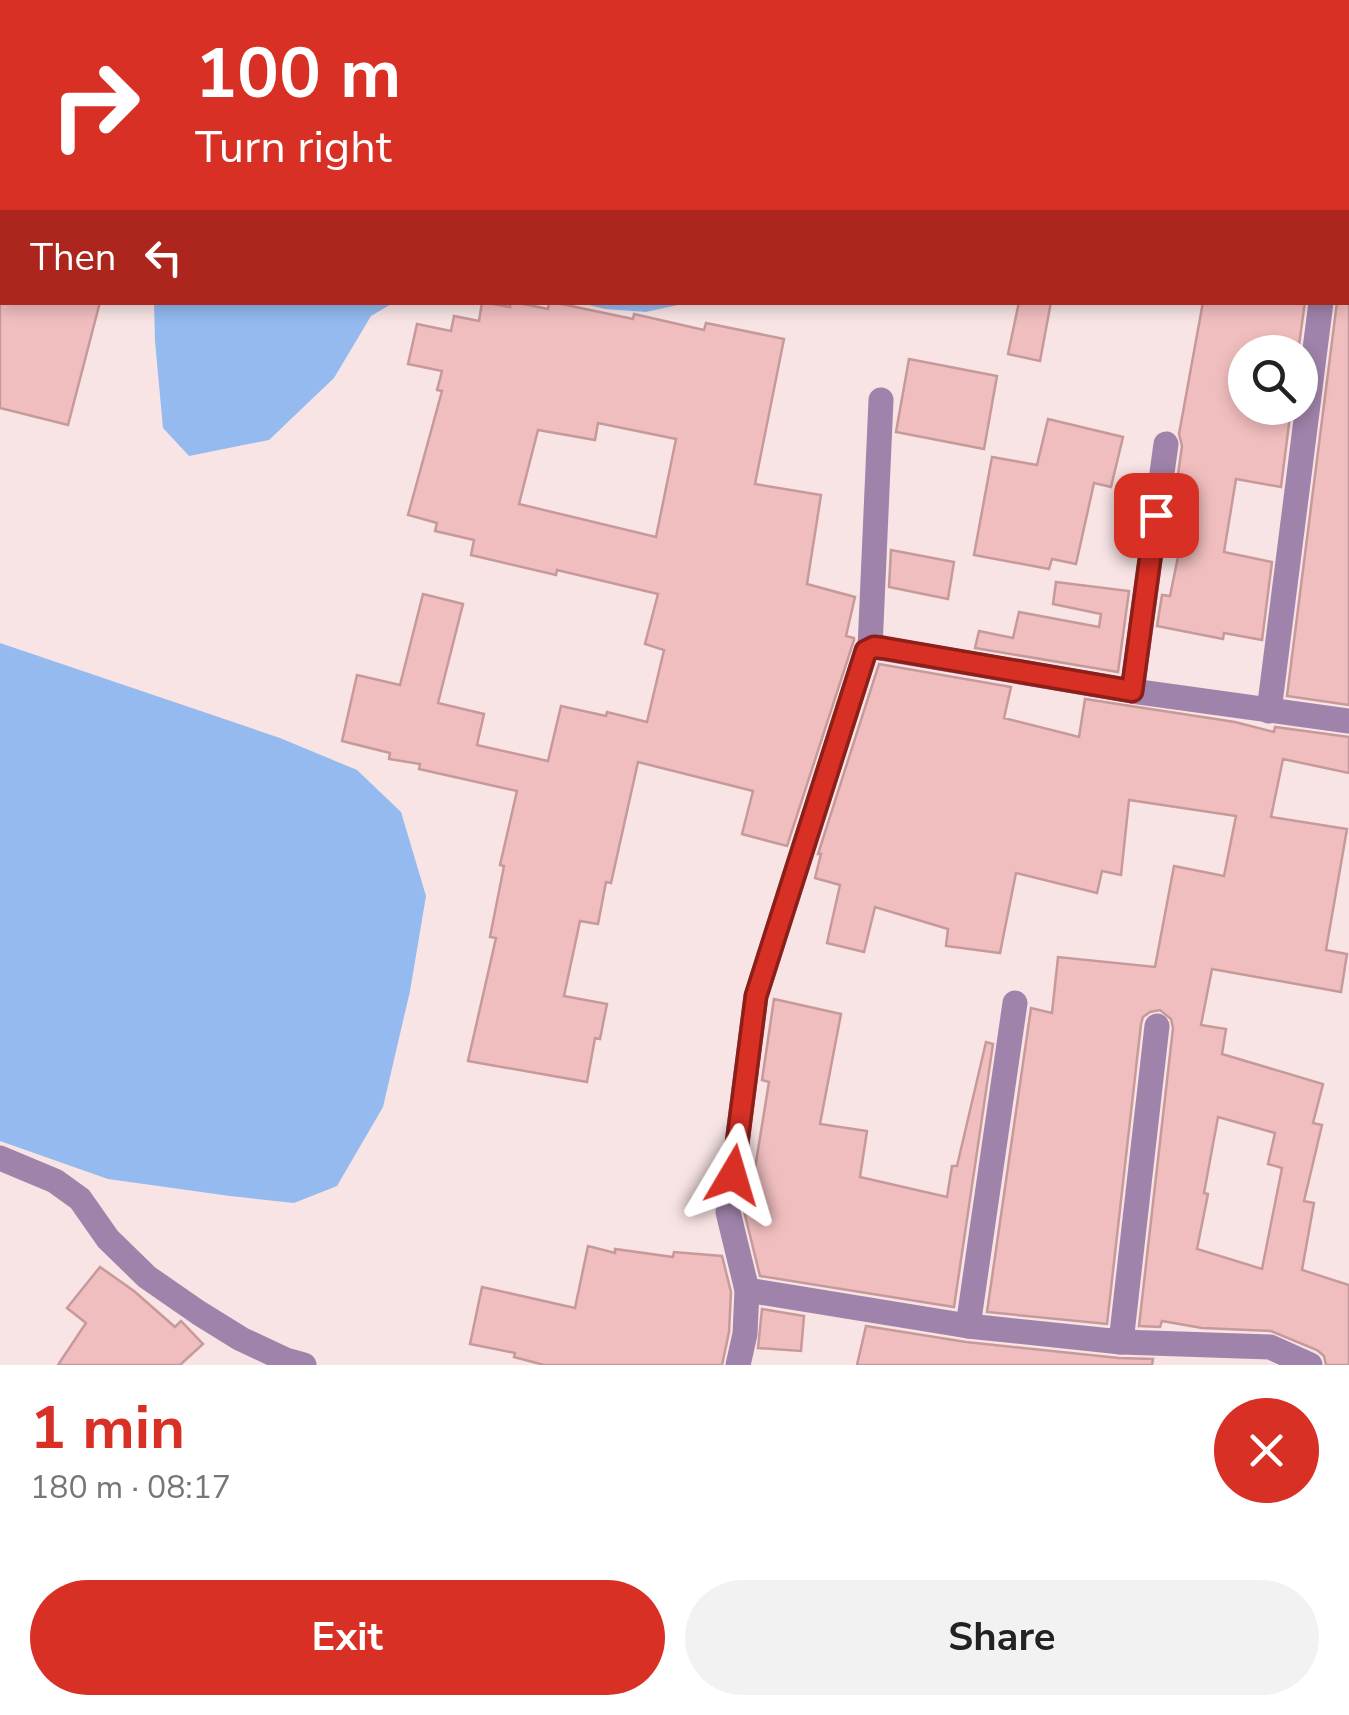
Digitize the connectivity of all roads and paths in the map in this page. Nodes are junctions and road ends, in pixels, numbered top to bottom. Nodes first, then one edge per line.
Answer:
1 (1321, 305) edge
2 (881, 400) dead end
3 (1166, 444) dead end
4 (870, 648) junction
5 (1132, 691) junction
6 (1269, 711) junction
7 (1349, 720) edge
8 (1015, 1003) dead end
9 (1157, 1026) dead end
10 (0, 1158) edge
11 (748, 1290) junction
12 (968, 1326) junction
13 (1122, 1342) junction
14 (304, 1365) edge
15 (738, 1365) edge
16 (1308, 1365) edge

1 - 6 street
2 - 4 street
3 - 5 street
4 - 5 street
4 - 11 street
5 - 6 street
6 - 7 street
8 - 12 street
9 - 13 street
10 - 14 street
11 - 12 street
11 - 15 street
12 - 13 street
13 - 16 street

